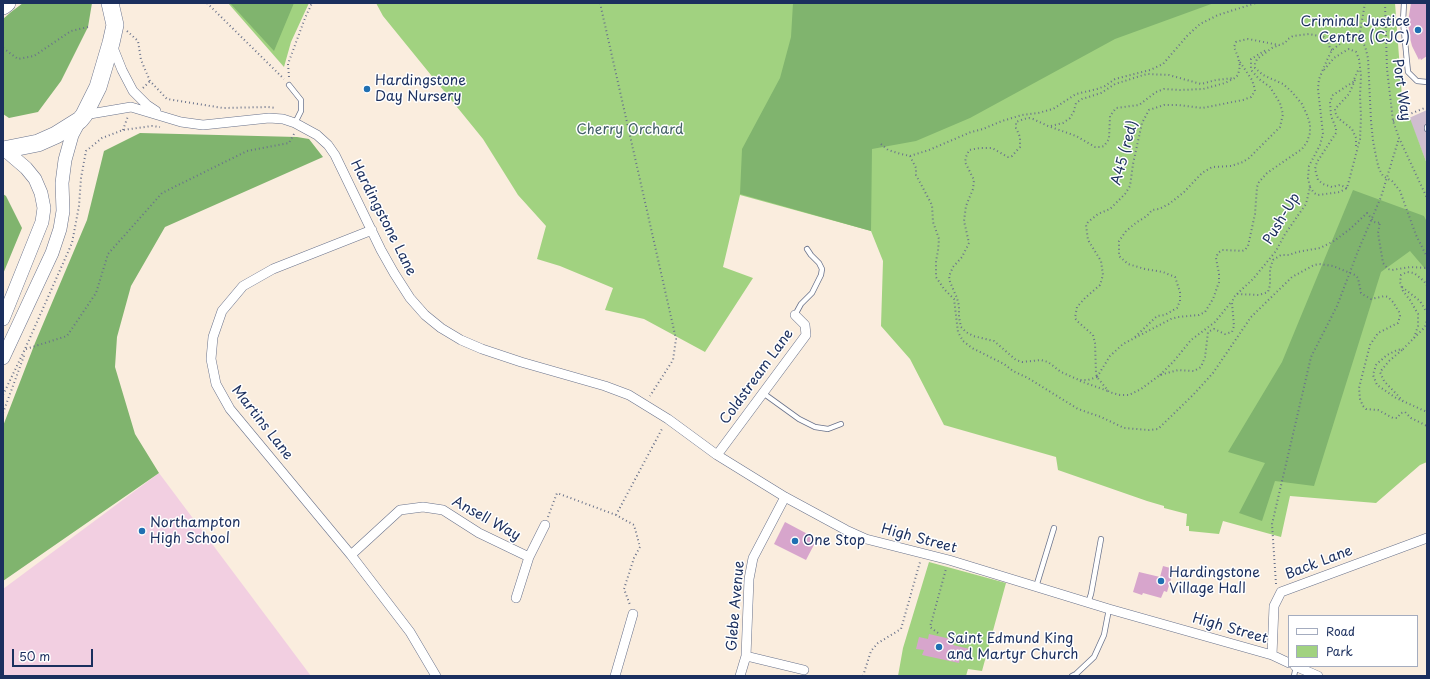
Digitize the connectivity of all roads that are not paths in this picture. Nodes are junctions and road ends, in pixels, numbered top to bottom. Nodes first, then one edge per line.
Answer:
1 (7, 3) edge
2 (110, 3) edge
3 (124, 3) edge
4 (1404, 3) edge
5 (3, 6) edge
6 (120, 27) junction
7 (111, 44) junction
8 (1427, 82) edge
9 (289, 84) road end
10 (162, 115) junction
11 (82, 117) junction
12 (295, 127) junction
13 (4, 150) edge
14 (372, 230) junction
15 (807, 249) dead end
16 (795, 315) joint
17 (3, 319) edge
18 (3, 358) edge
19 (571, 376) joint
20 (763, 393) junction
21 (841, 424) dead end
22 (717, 455) junction
23 (785, 497) junction
24 (545, 525) road end
25 (1054, 528) dead end
26 (1427, 538) edge
27 (1101, 539) dead end
28 (351, 555) junction
29 (529, 557) junction
30 (1036, 587) junction
31 (516, 598) dead end
32 (1088, 603) junction
33 (1109, 609) junction
34 (633, 614) road end
35 (1272, 655) junction
36 (746, 656) junction
37 (1288, 663) edge
38 (1298, 667) edge
39 (804, 670) dead end
40 (436, 676) edge
41 (615, 676) edge
42 (740, 676) edge
43 (1072, 676) edge
44 (1318, 676) edge

1 - 5 highway
2 - 6 highway
3 - 6 highway
4 - 8 lane
6 - 7 highway
7 - 10 street, Hardingstone Lane
7 - 11 highway
9 - 12 lane
10 - 11 street, Hardingstone Lane
10 - 12 street, Hardingstone Lane
11 - 13 highway
11 - 18 main road
12 - 14 street, Hardingstone Lane
13 - 17 main road
14 - 19 street, Hardingstone Lane
14 - 28 street, Martins Lane
15 - 16 lane
16 - 20 street, Coldstream Lane
19 - 22 street, High Street
20 - 21 lane
20 - 22 street, Coldstream Lane
22 - 23 street, High Street
23 - 30 street, High Street
23 - 36 street, Glebe Avenue
24 - 29 street, Ansell Way
25 - 30 lane
26 - 35 street, Back Lane
27 - 32 lane
28 - 29 street, Ansell Way
28 - 40 street, Martins Lane
29 - 31 street, Ansell Way
30 - 32 street, High Street
32 - 33 street, High Street
33 - 35 street, High Street
33 - 43 lane
34 - 41 street
35 - 37 street, High Street
36 - 39 street
36 - 42 street, Glebe Avenue
38 - 44 street

